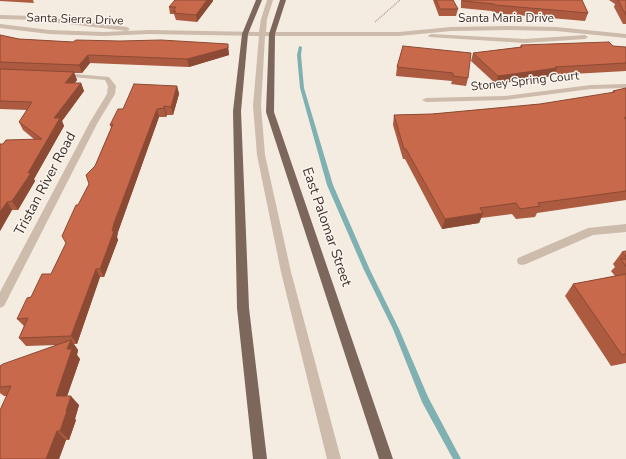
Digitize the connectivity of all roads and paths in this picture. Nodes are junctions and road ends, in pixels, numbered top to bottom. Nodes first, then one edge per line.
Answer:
1 (259, 0) edge
2 (270, 0) edge
3 (282, 0) edge
4 (400, 0) edge
5 (0, 17) edge
6 (375, 22) dead end
7 (0, 26) edge
8 (149, 32) junction
9 (245, 34) junction
10 (267, 34) junction
11 (399, 34) junction
12 (613, 35) junction
13 (626, 36) edge
14 (58, 75) edge
15 (626, 86) edge
16 (426, 100) dead end
17 (626, 228) edge
18 (522, 261) dead end
19 (0, 303) edge
20 (260, 459) edge
21 (334, 459) edge
22 (386, 459) edge

1 - 9 main road
2 - 10 street
3 - 10 main road, East Palomar Street
4 - 6 path
5 - 8 street, Santa Sierra Drive
7 - 8 street, Santa Sierra Drive
8 - 9 street, Santa Sierra Drive
9 - 10 street, Santa Maria Drive
9 - 20 main road
10 - 11 street, Santa Maria Drive
10 - 21 street
10 - 22 main road, East Palomar Street
11 - 12 street, Santa Maria Drive
11 - 12 street, Santa Maria Drive
12 - 13 street, Santa Maria Drive
14 - 19 street, Tristan River Road
15 - 16 street, Stoney Spring Court
17 - 18 street

